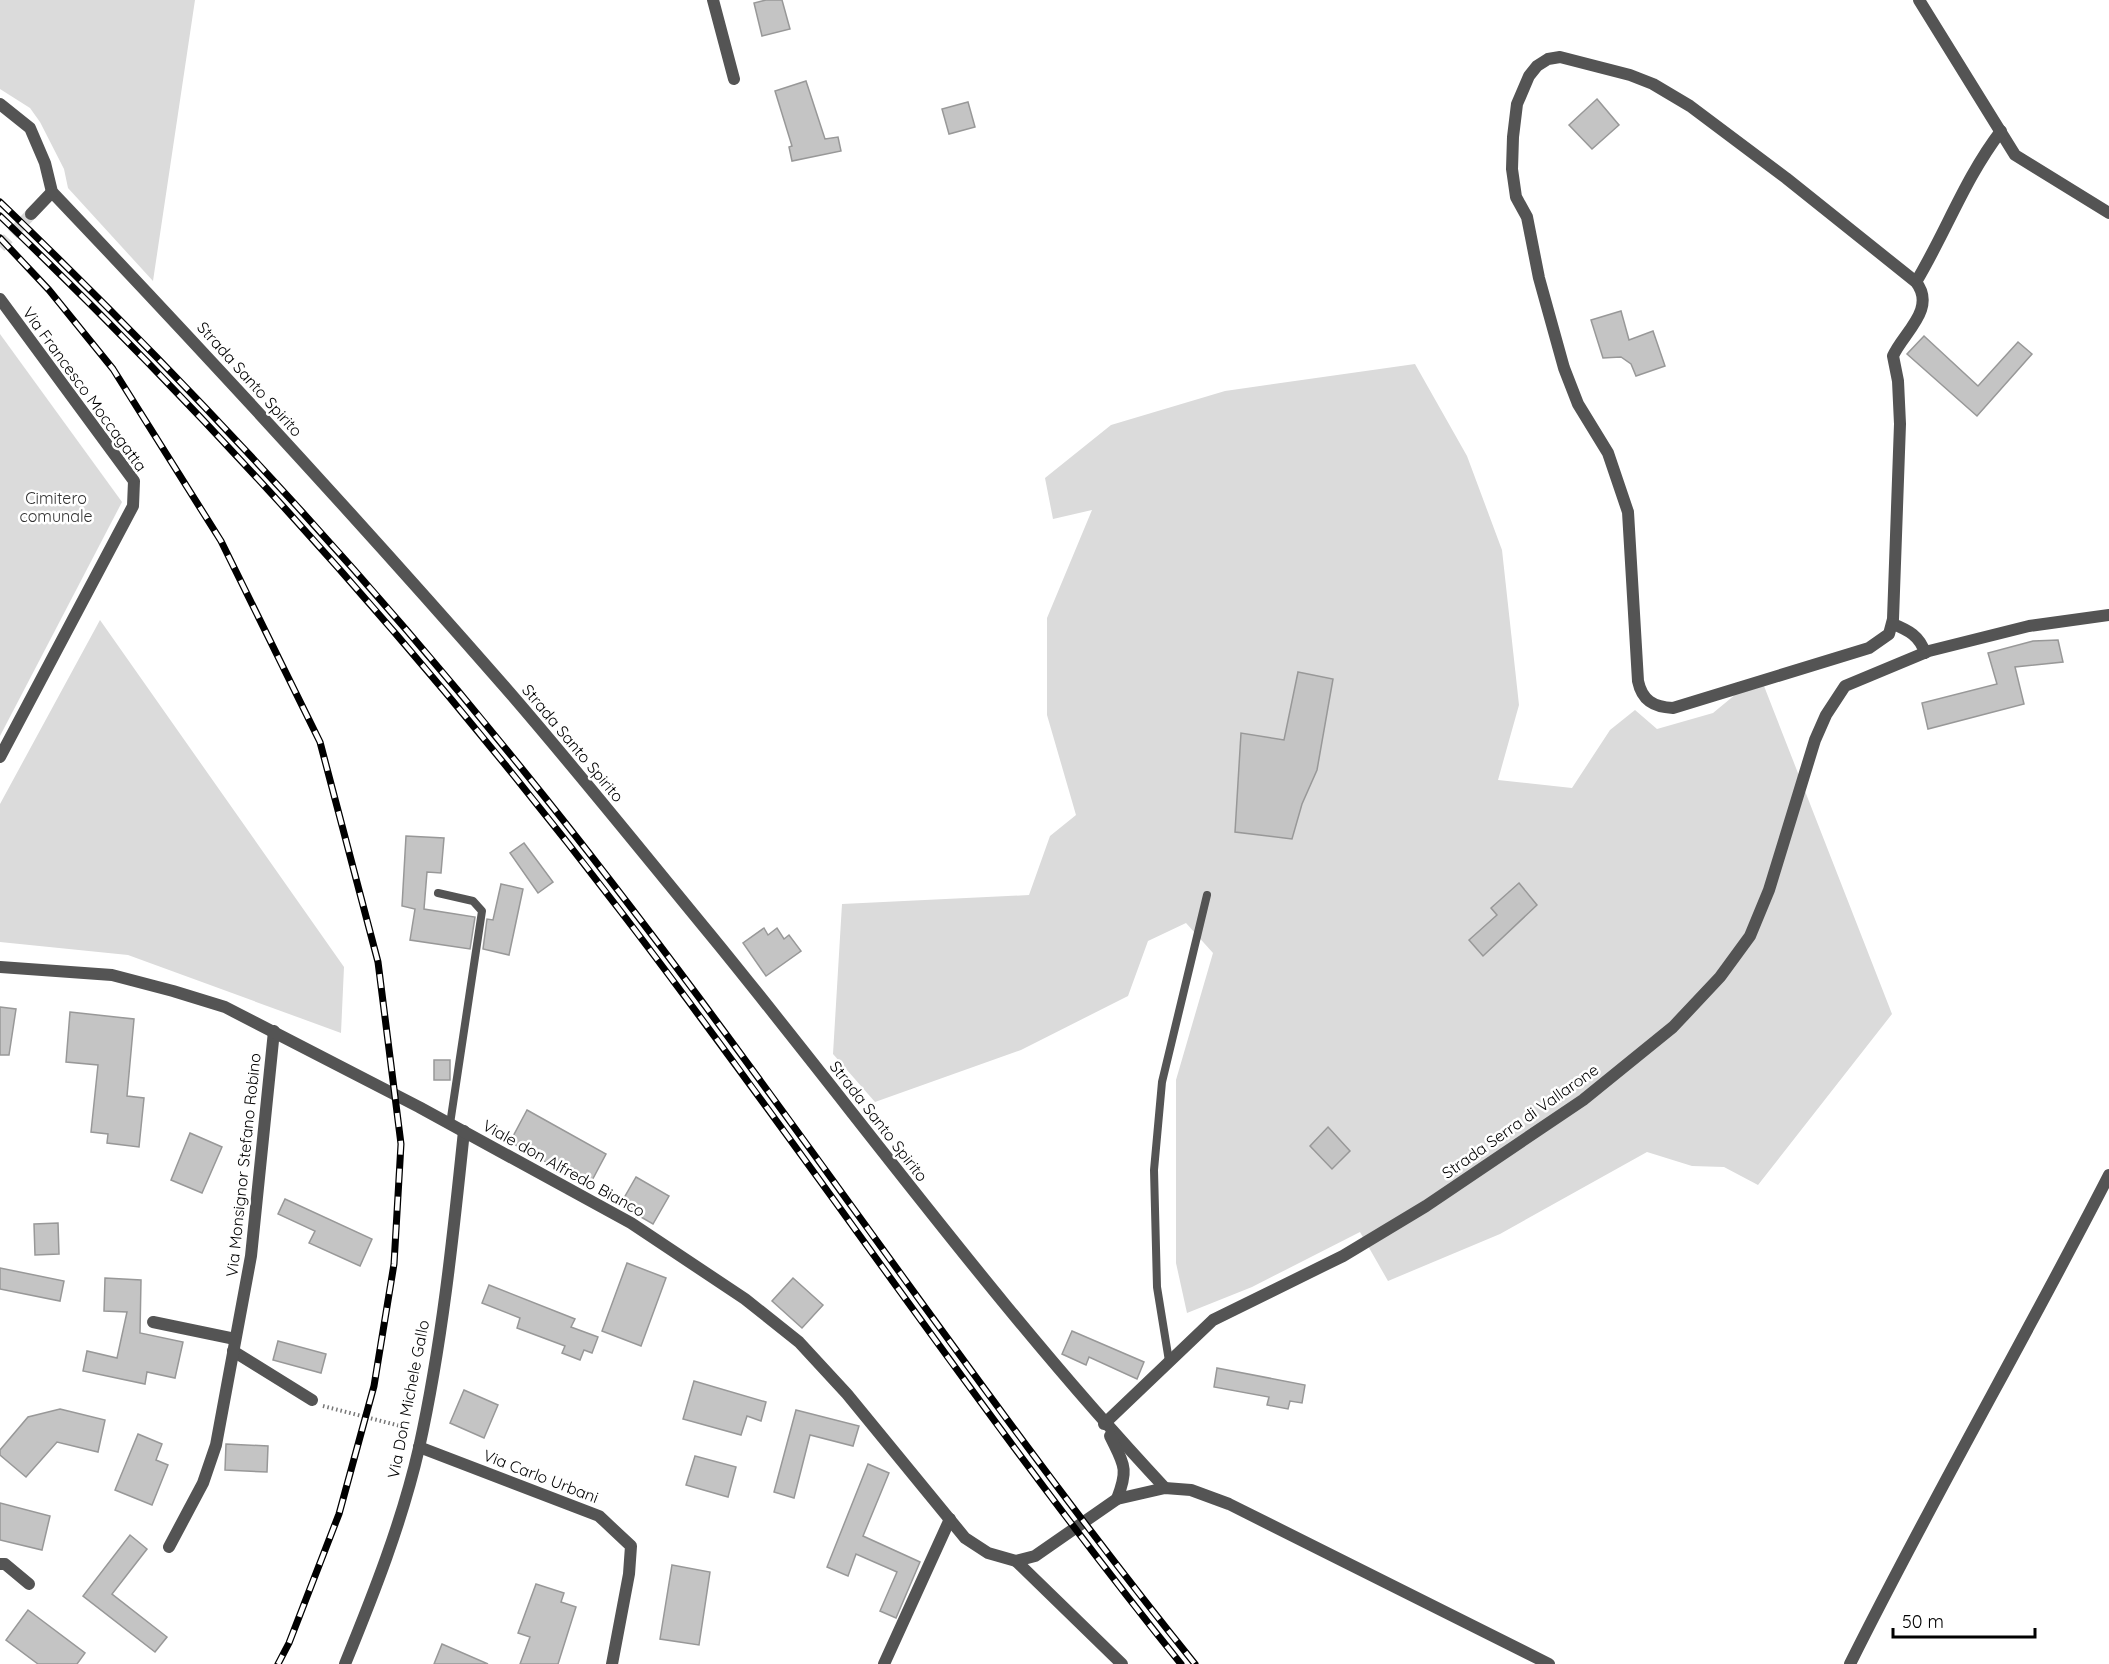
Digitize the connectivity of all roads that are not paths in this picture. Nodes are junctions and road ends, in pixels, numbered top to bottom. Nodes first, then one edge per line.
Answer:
1 (713, 0) edge
2 (1919, 0) edge
3 (734, 79) dead end
4 (0, 104) edge
5 (2001, 131) junction
6 (52, 192) junction
7 (2109, 213) edge
8 (32, 214) tunnel mouth
9 (1916, 282) junction
10 (0, 299) edge
11 (2109, 615) edge
12 (1893, 624) junction
13 (1925, 653) junction
14 (0, 757) edge
15 (438, 893) dead end
16 (1207, 895) dead end
17 (0, 967) edge
18 (274, 1031) junction
19 (450, 1124) junction
20 (464, 1131) junction
21 (2109, 1175) edge
22 (153, 1323) dead end
23 (234, 1345) junction
24 (1169, 1361) junction
25 (312, 1400) dead end
26 (1104, 1424) junction
27 (419, 1447) junction
28 (1165, 1488) junction
29 (1117, 1499) junction
30 (950, 1519) junction
31 (169, 1547) dead end
32 (1017, 1561) junction
33 (0, 1564) edge
34 (29, 1584) dead end
35 (345, 1664) edge
36 (612, 1664) edge
37 (884, 1664) edge
38 (1122, 1664) edge
39 (1549, 1664) edge
40 (1850, 1664) edge

1 - 3 street
2 - 5 street
4 - 6 street, Strada Santo Spirito
5 - 7 street
5 - 9 street
6 - 8 street
6 - 26 street, Strada Santo Spirito
9 - 12 street
9 - 12 street
10 - 14 street, Via Francesco Moccagatta
11 - 13 street, Strada Serra di Vallarone
12 - 13 street
13 - 24 street, Strada Serra di Vallarone
15 - 19 lane
16 - 24 lane
17 - 18 street, Viale don Alfredo Bianco
18 - 19 street, Viale don Alfredo Bianco
18 - 23 street, Via Monsignor Stefano Robino
19 - 20 street, Viale don Alfredo Bianco
20 - 27 street, Via Don Michele Gallo
20 - 30 street, Viale don Alfredo Bianco
21 - 40 street
22 - 23 street
23 - 25 street
23 - 31 street, Via Monsignor Stefano Robino
24 - 26 street, Strada Serra di Vallarone
26 - 28 street, Strada Santo Spirito
26 - 29 street, Strada Santo Spirito
27 - 35 street, Via Don Michele Gallo
27 - 36 street, Via Carlo Urbani
28 - 29 street
28 - 39 street
29 - 32 street
30 - 32 street, Viale don Alfredo Bianco
30 - 37 street
32 - 38 street, Viale don Alfredo Bianco
33 - 34 street

